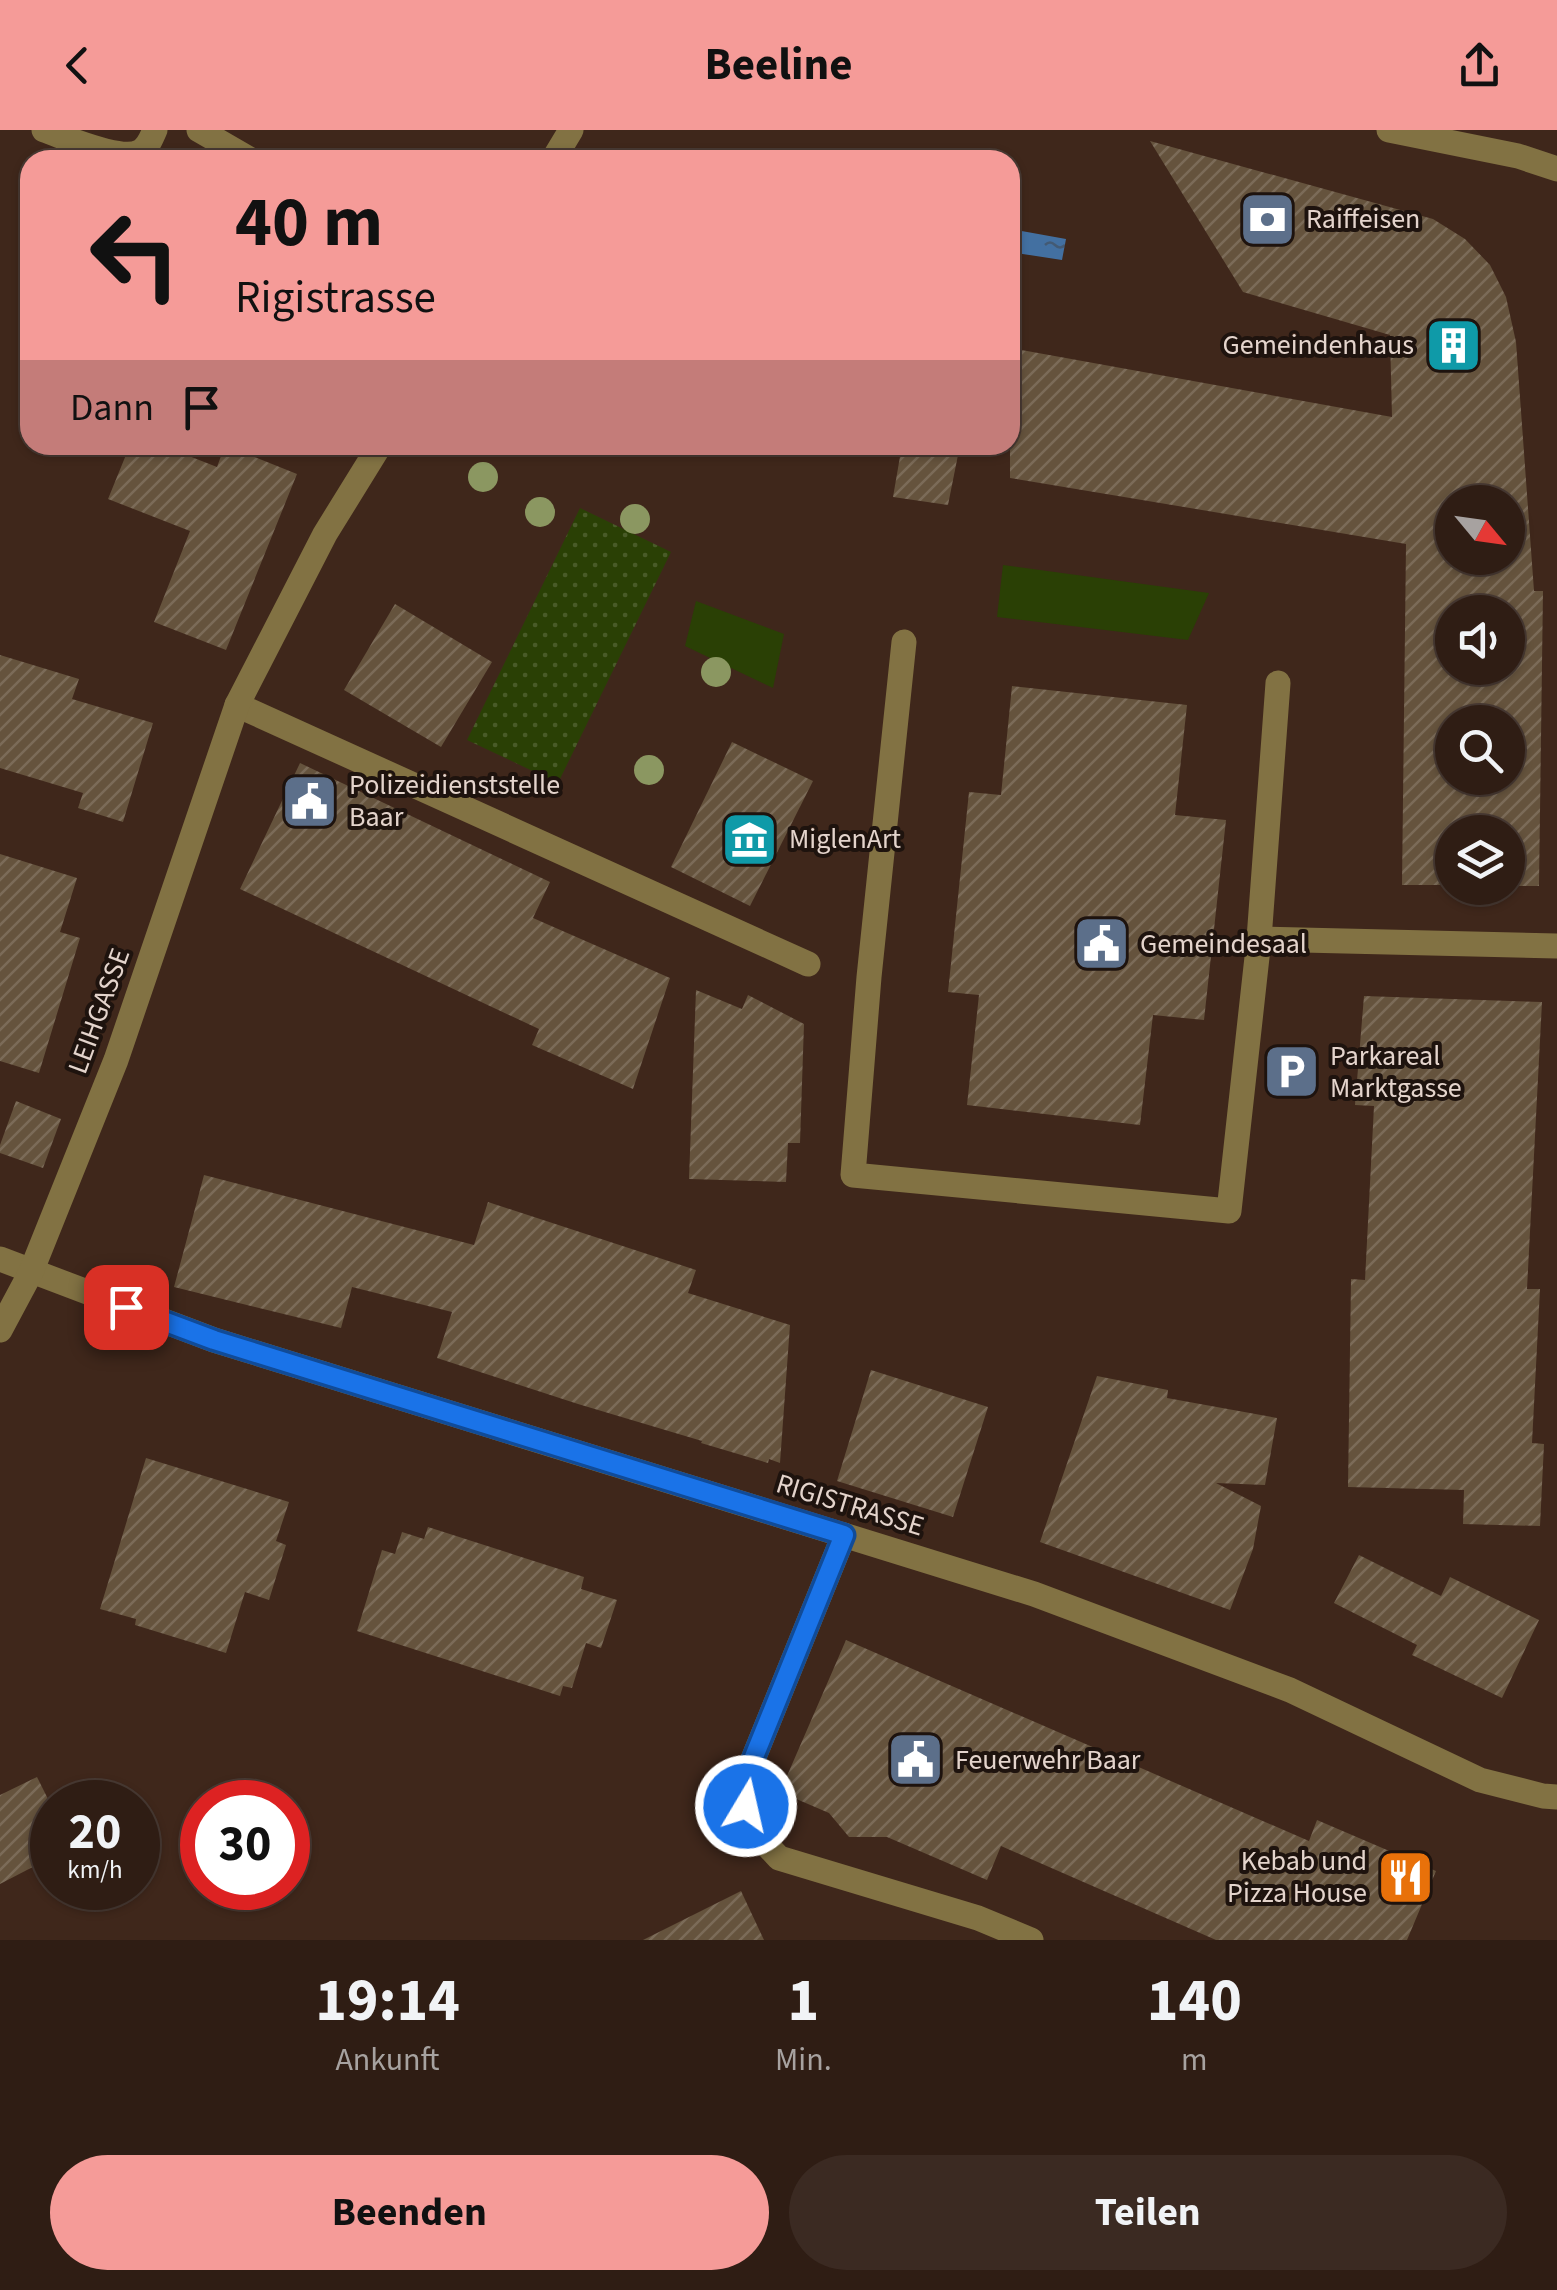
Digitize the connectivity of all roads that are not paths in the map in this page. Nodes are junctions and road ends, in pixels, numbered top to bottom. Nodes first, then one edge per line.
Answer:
1 (44, 130) edge
2 (199, 130) edge
3 (1389, 130) edge
4 (105, 150) edge
5 (234, 150) edge
6 (1557, 169) edge
7 (374, 455) edge
8 (904, 642) dead end
9 (1278, 683) dead end
10 (236, 705) junction
11 (1259, 939) junction
12 (1557, 946) edge
13 (808, 964) dead end
14 (0, 1259) edge
15 (31, 1272) junction
16 (0, 1330) edge
17 (844, 1535) junction
18 (1557, 1797) edge
19 (1031, 1940) edge

1 - 4 street
2 - 5 street
3 - 6 street
7 - 10 street, LEIHGASSE
8 - 11 street
9 - 11 street
10 - 13 street
10 - 15 street, LEIHGASSE
11 - 12 street
14 - 15 street, RIGISTRASSE
15 - 16 street, LEIHGASSE
15 - 17 street, RIGISTRASSE
17 - 18 street, RIGISTRASSE
17 - 19 street

